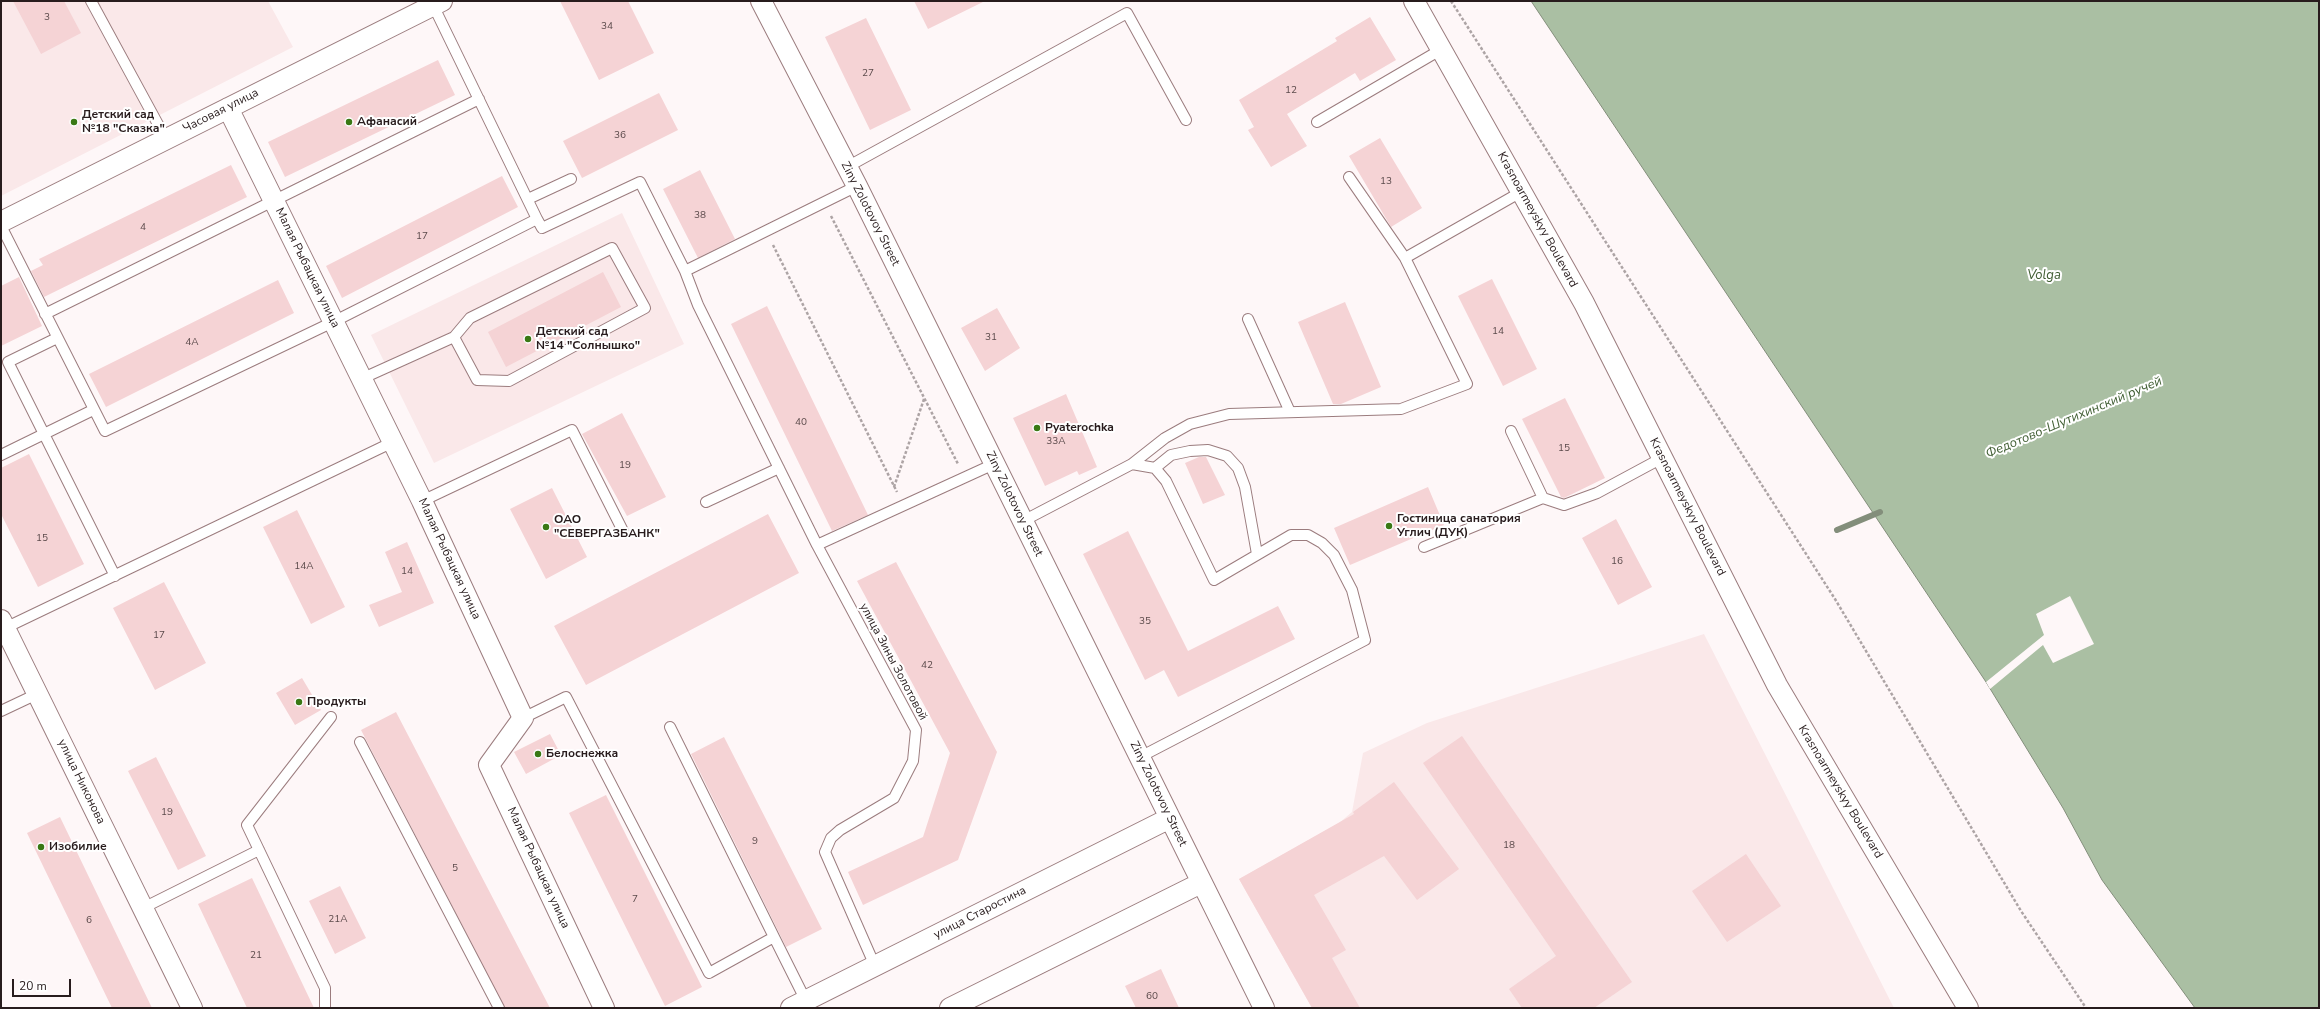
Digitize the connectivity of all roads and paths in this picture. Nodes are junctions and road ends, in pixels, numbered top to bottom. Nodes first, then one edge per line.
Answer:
1 (91, 1) edge
2 (761, 1) edge
3 (1414, 1) edge
4 (1451, 1) edge
5 (437, 3) edge
6 (1442, 50) junction
7 (479, 99) junction
8 (228, 108) junction
9 (1186, 120) dead end
10 (1317, 122) dead end
11 (166, 139) junction
12 (847, 167) junction
13 (1349, 176) dead end
14 (571, 179) dead end
15 (857, 186) junction
16 (1521, 192) junction
17 (528, 199) junction
18 (274, 200) junction
19 (824, 203) junction
20 (537, 219) junction
21 (1, 222) edge
22 (1, 226) edge
23 (766, 231) junction
24 (1405, 258) junction
25 (685, 271) junction
26 (45, 314) junction
27 (1248, 319) dead end
28 (333, 322) junction
29 (454, 337) junction
30 (57, 338) junction
31 (361, 379) junction
32 (924, 399) junction
33 (93, 410) junction
34 (1290, 412) junction
35 (1511, 431) dead end
36 (44, 434) junction
37 (393, 442) junction
38 (1, 455) edge
39 (1662, 458) junction
40 (994, 464) junction
41 (1132, 464) junction
42 (779, 468) junction
43 (1155, 468) junction
44 (965, 477) junction
45 (894, 487) junction
46 (1543, 498) junction
47 (422, 501) junction
48 (706, 502) dead end
49 (903, 505) junction
50 (1023, 521) junction
51 (624, 533) dead end
52 (817, 545) junction
53 (1424, 547) dead end
54 (1257, 554) junction
55 (115, 576) junction
56 (3, 624) edge
57 (37, 694) junction
58 (1, 712) edge
59 (331, 717) dead end
60 (523, 718) junction
61 (670, 727) dead end
62 (360, 742) dead end
63 (1140, 757) junction
64 (1170, 818) junction
65 (259, 850) junction
66 (1201, 884) junction
67 (143, 908) junction
68 (774, 937) junction
69 (875, 966) junction
70 (799, 1004) edge
71 (192, 1008) edge
72 (325, 1008) edge
73 (499, 1008) edge
74 (604, 1008) edge
75 (950, 1008) edge
76 (1264, 1008) edge
77 (1968, 1008) edge
78 (2086, 1008) edge

1 - 11 lane
2 - 12 street, Ziny Zolotovoy Street
3 - 6 street, Krasnoarmeyskyy Boulevard
4 - 78 path
5 - 7 lane
5 - 8 street, Часовая улица
6 - 10 lane
6 - 16 street, Krasnoarmeyskyy Boulevard
7 - 17 lane
7 - 18 lane
8 - 11 street, Часовая улица
8 - 18 street, Малая Рыбацкая улица
9 - 12 lane
11 - 21 street, Часовая улица
12 - 15 street, Ziny Zolotovoy Street
13 - 24 lane
14 - 17 lane
15 - 19 lane
15 - 40 street, Ziny Zolotovoy Street
16 - 24 lane
16 - 39 street, Krasnoarmeyskyy Boulevard
17 - 20 lane
18 - 26 lane
18 - 28 street, Малая Рыбацкая улица
19 - 23 lane
19 - 32 path
20 - 25 lane
20 - 28 lane
22 - 26 lane
23 - 25 lane
23 - 45 path
24 - 34 lane
25 - 42 lane
26 - 30 lane
27 - 34 lane
28 - 31 street, Малая Рыбацкая улица
28 - 33 lane
29 - 29 lane
29 - 31 lane
30 - 33 lane
30 - 36 lane
31 - 37 street, Малая Рыбацкая улица
32 - 44 path
32 - 45 path
33 - 36 lane
34 - 41 lane
35 - 46 lane
36 - 38 lane
36 - 55 lane
37 - 47 street, Малая Рыбацкая улица
37 - 55 lane
39 - 46 lane
39 - 77 street, Krasnoarmeyskyy Boulevard
40 - 44 lane
40 - 50 street, Ziny Zolotovoy Street
41 - 43 lane
41 - 50 lane
42 - 48 lane
42 - 52 lane
43 - 54 lane
43 - 54 lane
44 - 49 lane
45 - 49 path
46 - 53 lane
47 - 51 lane
47 - 60 street, Малая Рыбацкая улица
49 - 52 lane
50 - 63 street, Ziny Zolotovoy Street
52 - 69 lane, улица Зины Золотовой
54 - 63 lane
55 - 56 lane
56 - 57 street, улица Никонова
57 - 58 lane
57 - 67 street, улица Никонова
59 - 65 lane
60 - 68 lane
60 - 74 street, Малая Рыбацкая улица
61 - 68 lane
62 - 73 lane
63 - 64 street, Ziny Zolotovoy Street
64 - 66 street, Ziny Zolotovoy Street
64 - 69 street, улица Старостина
65 - 67 lane
65 - 72 lane
66 - 75 street
66 - 76 street, Ziny Zolotovoy Street
67 - 71 street, улица Никонова
68 - 70 lane
69 - 70 street, улица Старостина

